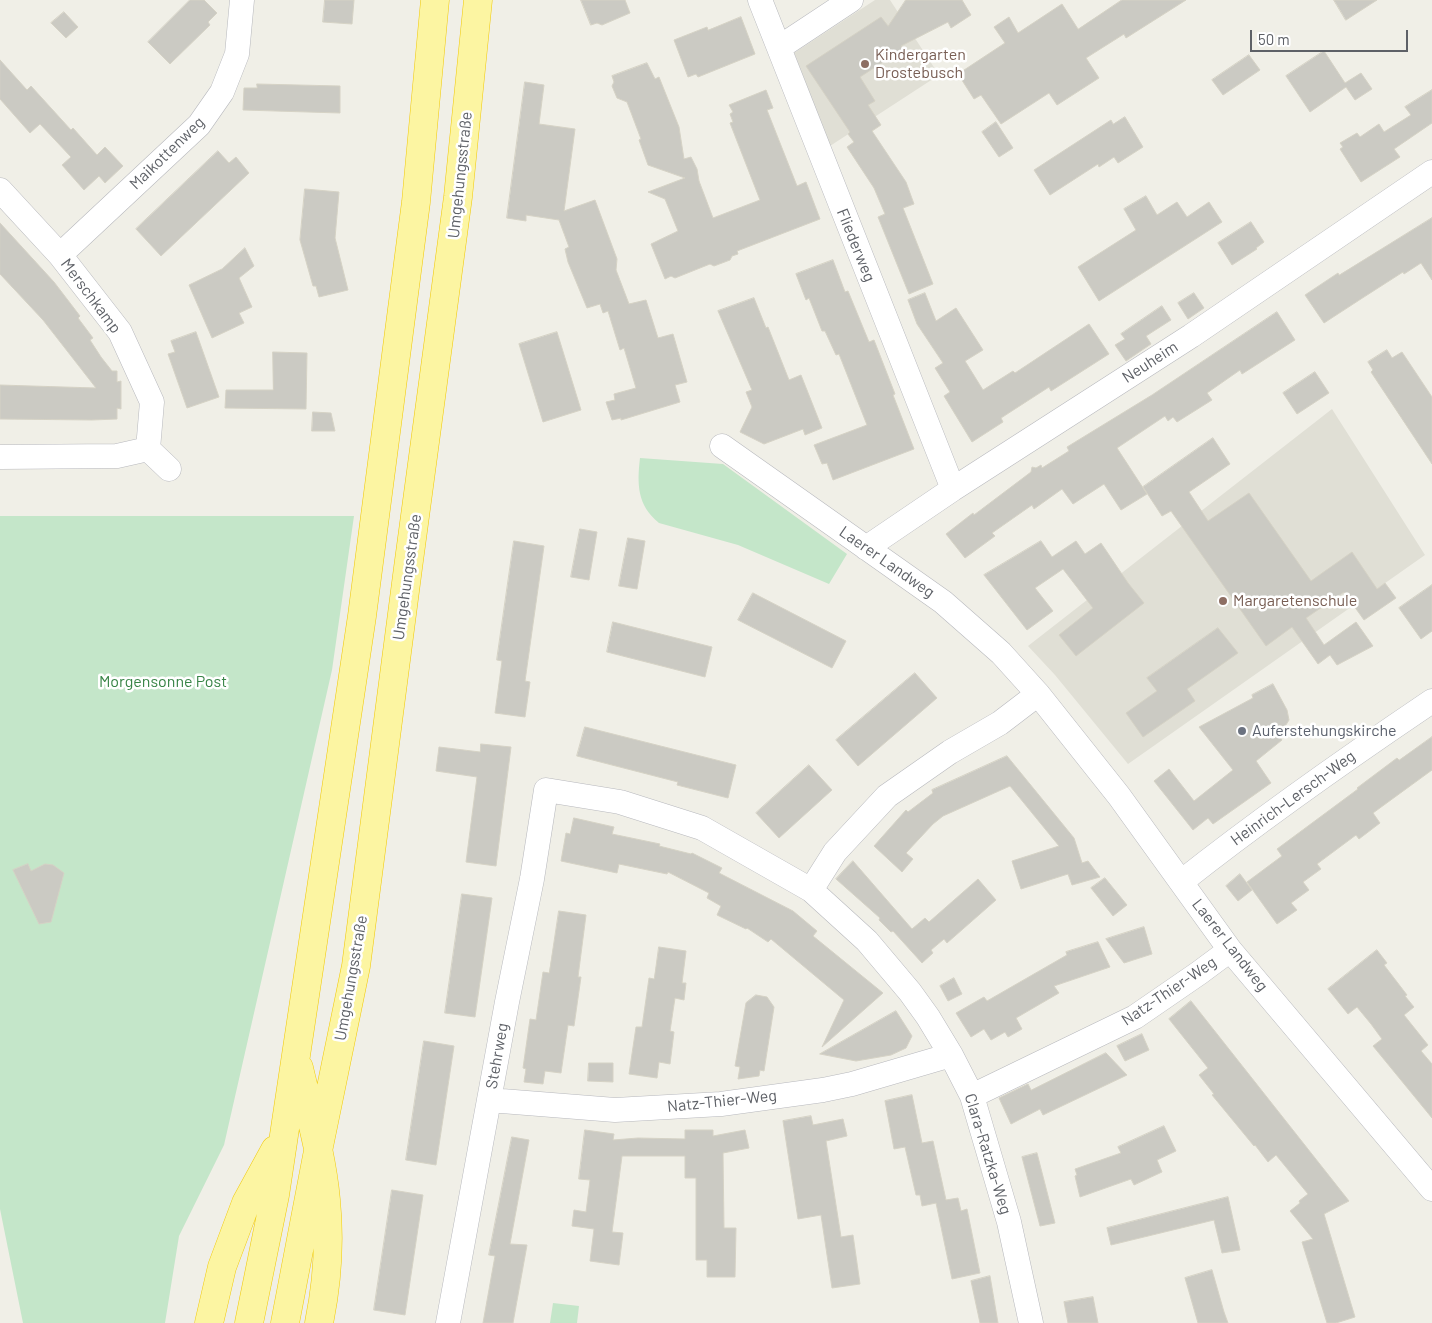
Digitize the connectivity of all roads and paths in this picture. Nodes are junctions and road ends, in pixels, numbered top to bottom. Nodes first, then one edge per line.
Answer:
1 (242, 0) edge
2 (435, 0) edge
3 (478, 0) edge
4 (760, 0) edge
5 (851, 0) edge
6 (780, 47) junction
7 (1432, 172) edge
8 (0, 190) edge
9 (60, 255) junction
10 (722, 446) dead end
11 (148, 449) junction
12 (0, 457) edge
13 (169, 469) dead end
14 (953, 489) junction
15 (866, 548) junction
16 (1038, 694) junction
17 (1432, 701) edge
18 (546, 790) joint
19 (1181, 882) junction
20 (811, 890) junction
21 (1230, 950) junction
22 (295, 1053) junction
23 (951, 1055) junction
24 (972, 1096) junction
25 (489, 1100) junction
26 (283, 1136) junction
27 (318, 1151) junction
28 (1432, 1189) edge
29 (209, 1323) edge
30 (249, 1323) edge
31 (286, 1323) edge
32 (319, 1323) edge
33 (448, 1323) edge
34 (1031, 1323) edge

1 - 9 street, Maikottenweg
2 - 22 highway, Umgehungsstraße
3 - 27 highway, Umgehungsstraße
4 - 6 street, Fliederweg
5 - 6 street
6 - 14 street, Fliederweg
7 - 14 street, Neuheim
8 - 9 street, Merschkamp
9 - 11 street, Merschkamp
10 - 15 street, Laerer Landweg
11 - 12 street
11 - 13 street
14 - 15 street, Neuheim
15 - 16 street, Laerer Landweg
16 - 19 street, Laerer Landweg
16 - 20 street
17 - 19 street, Heinrich-Lersch-Weg
18 - 20 street, Clara-Ratzka-Weg
18 - 25 street, Stehrweg
19 - 21 street, Laerer Landweg
20 - 23 street, Clara-Ratzka-Weg
21 - 24 street, Natz-Thier-Weg
21 - 28 street, Laerer Landweg
22 - 26 highway, Umgehungsstraße
22 - 27 highway, Umgehungsstraße
23 - 24 street, Clara-Ratzka-Weg
23 - 25 street, Natz-Thier-Weg
24 - 34 street, Clara-Ratzka-Weg
25 - 33 street, Stehrweg
26 - 29 highway
26 - 30 highway, Umgehungsstraße
27 - 31 highway, Umgehungsstraße
27 - 32 highway

